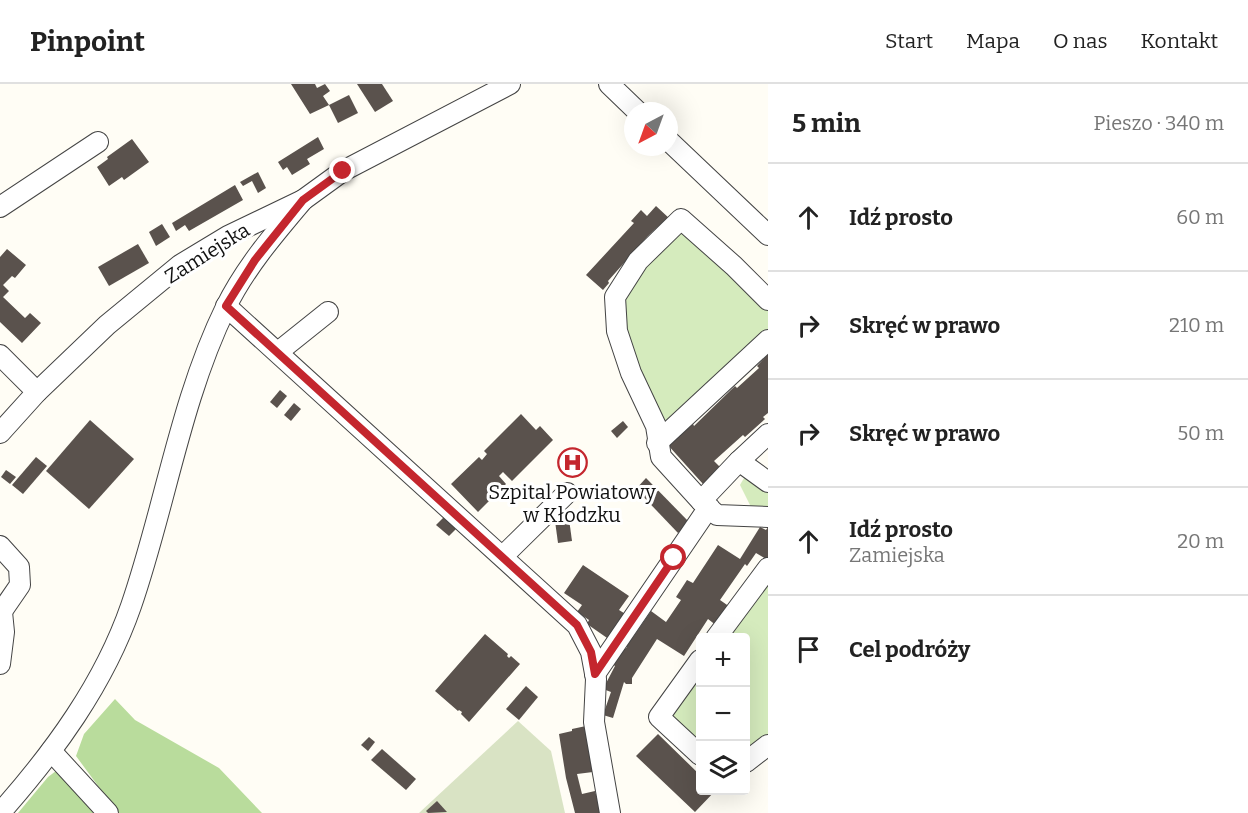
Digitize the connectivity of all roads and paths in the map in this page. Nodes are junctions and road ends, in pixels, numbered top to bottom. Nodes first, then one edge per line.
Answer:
1 (510, 84) edge
2 (609, 84) edge
3 (628, 102) edge
4 (98, 142) dead end
5 (678, 150) edge
6 (303, 200) junction
7 (0, 207) edge
8 (768, 235) edge
9 (228, 236) junction
10 (255, 260) junction
11 (768, 300) edge
12 (226, 306) junction
13 (328, 312) dead end
14 (768, 340) edge
15 (278, 352) junction
16 (0, 355) edge
17 (37, 392) junction
18 (0, 434) edge
19 (768, 434) edge
20 (657, 443) junction
21 (739, 460) junction
22 (768, 482) edge
23 (567, 493) dead end
24 (705, 504) junction
25 (768, 517) edge
26 (0, 546) edge
27 (503, 556) junction
28 (768, 568) edge
29 (1, 613) edge
30 (720, 633) edge
31 (0, 664) edge
32 (696, 666) edge
33 (595, 674) junction
34 (768, 745) edge
35 (51, 751) junction
36 (696, 751) edge
37 (750, 759) edge
38 (0, 813) edge
39 (108, 813) edge
40 (610, 813) edge

1 - 6 street, Zamiejska
2 - 3 street
4 - 7 street
5 - 8 street
6 - 9 street, Zamiejska
6 - 10 street
9 - 10 street
9 - 17 street, Zamiejska
10 - 12 street
11 - 20 street
12 - 15 street
12 - 35 street
13 - 15 street
14 - 20 street
15 - 27 street
16 - 17 street
17 - 18 street, Zamiejska
19 - 21 street
20 - 24 street
21 - 22 street
21 - 24 street
23 - 27 street
24 - 25 street
24 - 33 street
26 - 29 street
27 - 33 street
28 - 30 street
29 - 31 street
32 - 36 street
33 - 40 street
34 - 37 street
35 - 38 street
35 - 39 street

